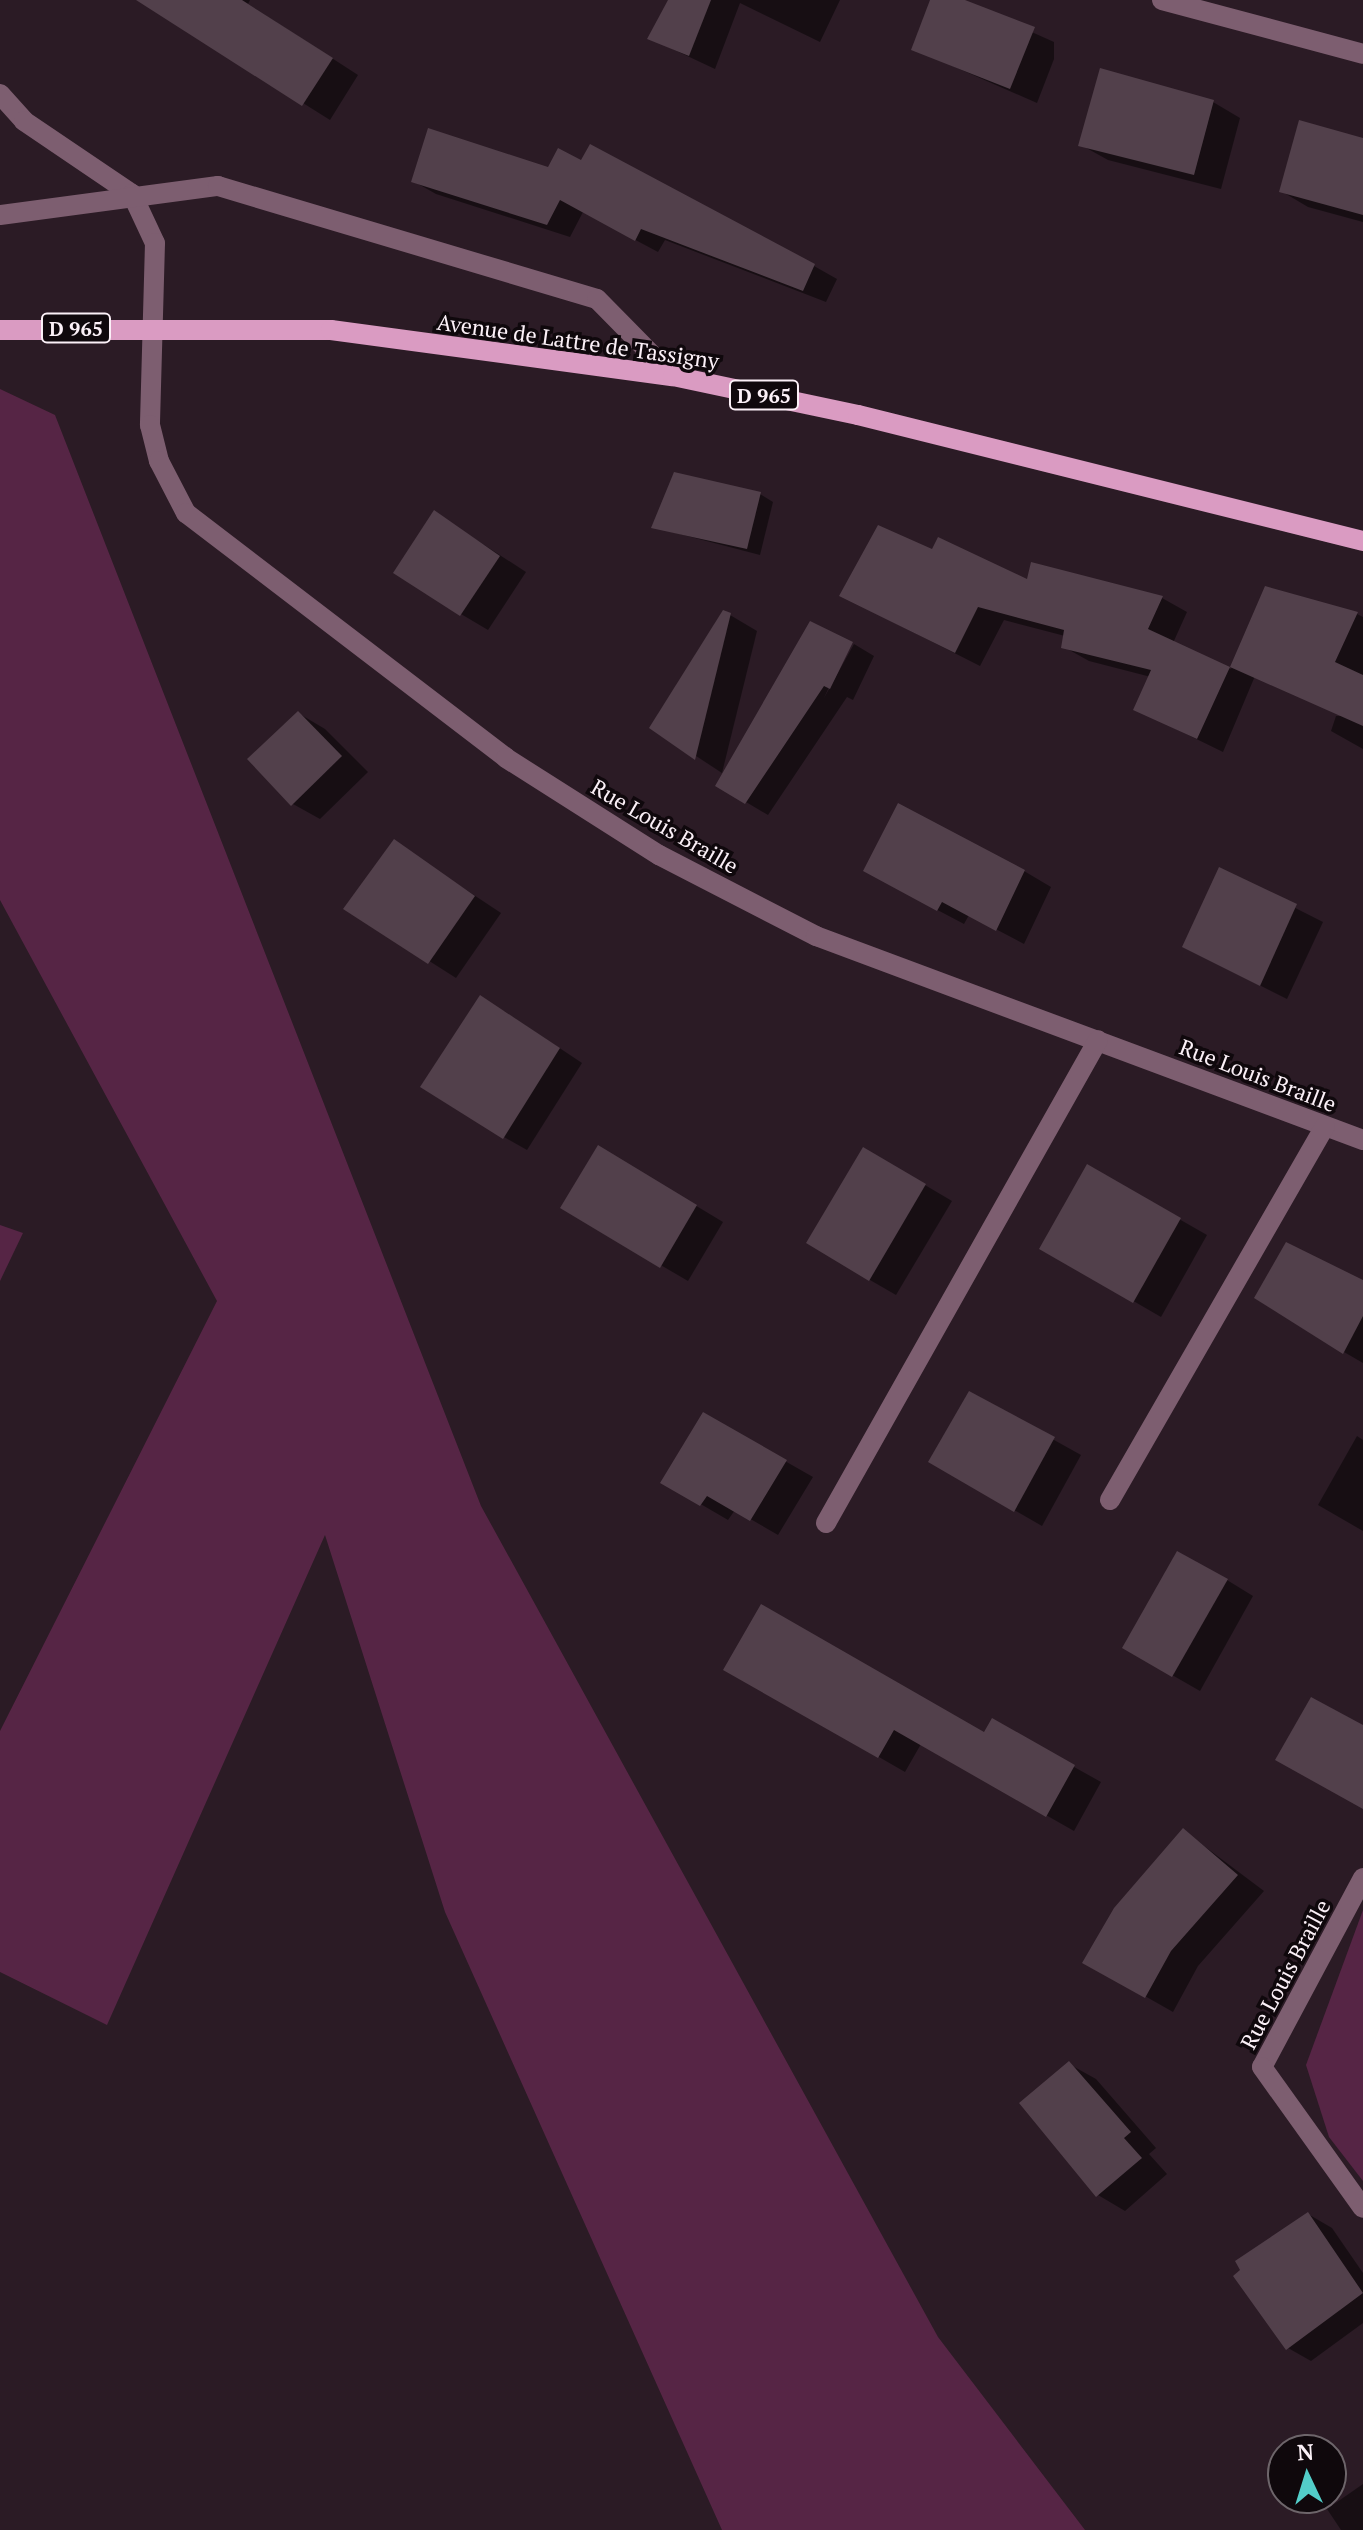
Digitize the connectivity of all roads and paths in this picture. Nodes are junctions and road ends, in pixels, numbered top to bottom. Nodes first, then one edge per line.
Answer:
1 (1162, 0) edge
2 (1363, 54) edge
3 (0, 94) edge
4 (132, 194) junction
5 (0, 215) edge
6 (152, 327) junction
7 (0, 330) edge
8 (673, 376) junction
9 (1363, 541) edge
10 (1098, 1040) junction
11 (1325, 1126) junction
12 (1363, 1140) edge
13 (1110, 1500) dead end
14 (826, 1523) dead end
15 (1363, 1878) edge
16 (1363, 2208) edge

1 - 2 street
3 - 4 street
4 - 5 street
4 - 6 street, Rue Louis Braille
4 - 8 street
6 - 7 main road, D 965
6 - 8 main road, Avenue de Lattre de Tassigny / D 965
6 - 10 street, Rue Louis Braille
8 - 9 main road, Avenue de Lattre de Tassigny / D 965
10 - 11 street, Rue Louis Braille
10 - 14 street
11 - 12 street, Rue Louis Braille
11 - 13 street
15 - 16 street, Rue Louis Braille

